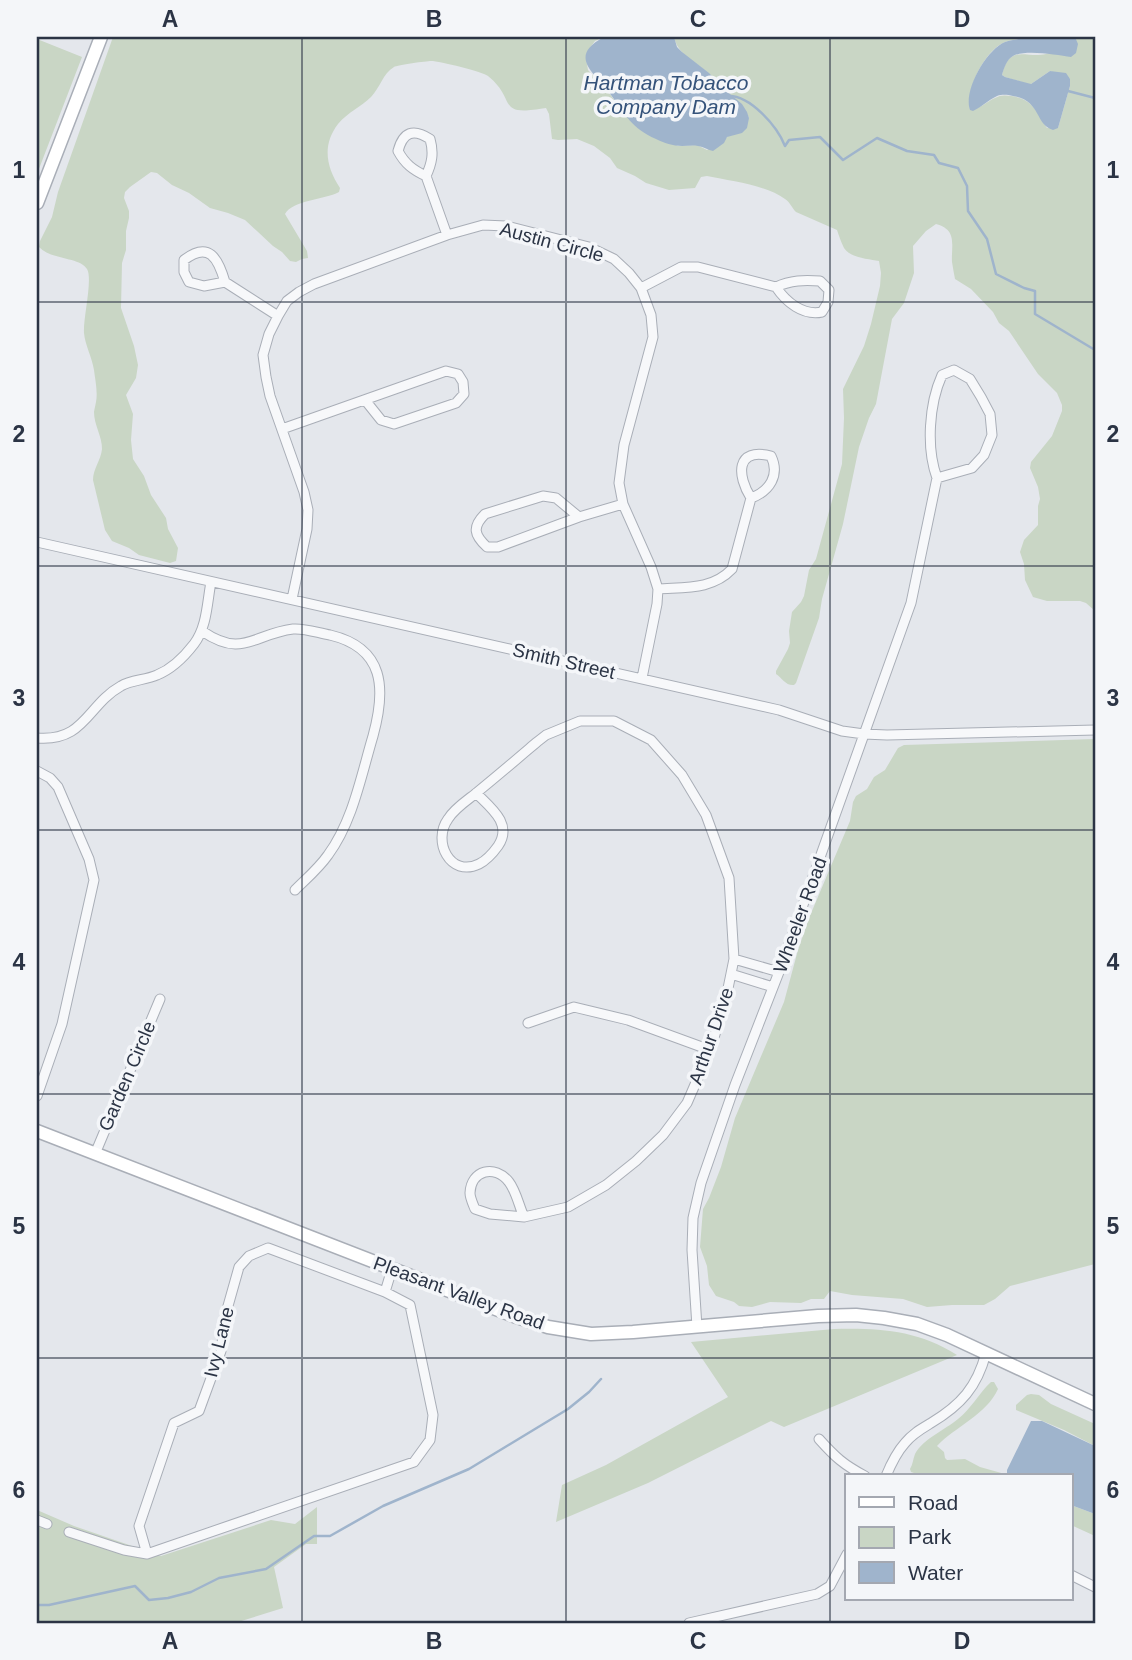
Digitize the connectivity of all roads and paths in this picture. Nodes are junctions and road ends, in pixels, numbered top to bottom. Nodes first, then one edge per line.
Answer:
1 (101, 37) edge
2 (426, 176) junction
3 (37, 203) edge
4 (447, 236) junction
5 (225, 282) junction
6 (776, 287) junction
7 (641, 288) junction
8 (278, 316) junction
9 (365, 400) junction
10 (282, 429) junction
11 (937, 478) junction
12 (751, 498) junction
13 (623, 504) junction
14 (579, 517) junction
15 (37, 542) edge
16 (211, 582) junction
17 (658, 589) junction
18 (292, 599) junction
19 (202, 631) junction
20 (642, 678) junction
21 (1095, 730) edge
22 (864, 734) junction
23 (37, 738) edge
24 (37, 771) edge
25 (476, 793) junction
26 (295, 890) dead end
27 (734, 959) junction
28 (779, 972) junction
29 (731, 974) junction
30 (773, 987) junction
31 (160, 999) dead end
32 (528, 1023) dead end
33 (710, 1050) junction
34 (37, 1096) edge
35 (37, 1131) edge
36 (95, 1154) junction
37 (524, 1217) junction
38 (392, 1269) junction
39 (385, 1292) junction
40 (697, 1326) junction
41 (986, 1353) junction
42 (1095, 1404) edge
43 (819, 1439) dead end
44 (861, 1474) edge
45 (887, 1474) edge
46 (37, 1520) edge
47 (47, 1524) dead end
48 (69, 1532) dead end
49 (147, 1554) junction
50 (845, 1558) edge
51 (1072, 1576) edge
52 (1095, 1587) edge
53 (689, 1623) edge

1 - 3 main road
2 - 2 street
2 - 4 street
4 - 7 street, Austin Circle
4 - 8 street, Austin Circle
5 - 5 street
5 - 8 street
6 - 6 street
6 - 7 street
7 - 13 street, Austin Circle
8 - 10 street, Austin Circle
9 - 9 street
9 - 10 street
10 - 18 street, Austin Circle
11 - 11 street
11 - 22 street, Wheeler Road
12 - 12 street
12 - 17 street
13 - 14 street
13 - 17 street, Austin Circle
14 - 14 street
15 - 16 street, Smith Street
16 - 18 street, Smith Street
16 - 19 street
17 - 20 street, Austin Circle
18 - 20 street, Smith Street
19 - 23 street
19 - 26 street
20 - 22 street, Smith Street
21 - 22 street, Smith Street
22 - 28 street, Wheeler Road
24 - 34 street
25 - 25 street, Arthur Drive
25 - 27 street, Arthur Drive
27 - 28 street
27 - 29 street, Arthur Drive
28 - 30 street, Wheeler Road
29 - 30 street, Arthur Drive
29 - 33 street, Arthur Drive
30 - 40 street, Wheeler Road
31 - 36 street, Garden Circle
32 - 33 street
33 - 37 street, Arthur Drive
35 - 36 main road, Pleasant Valley Road
36 - 38 main road, Pleasant Valley Road
37 - 37 street, Arthur Drive
38 - 39 street
38 - 40 main road, Pleasant Valley Road
39 - 49 street, Ivy Lane
39 - 49 street, Ivy Lane
40 - 41 main road, Pleasant Valley Road
41 - 42 main road, Pleasant Valley Road
41 - 45 street
43 - 44 street
46 - 47 street
48 - 49 street
50 - 53 street
51 - 52 street

